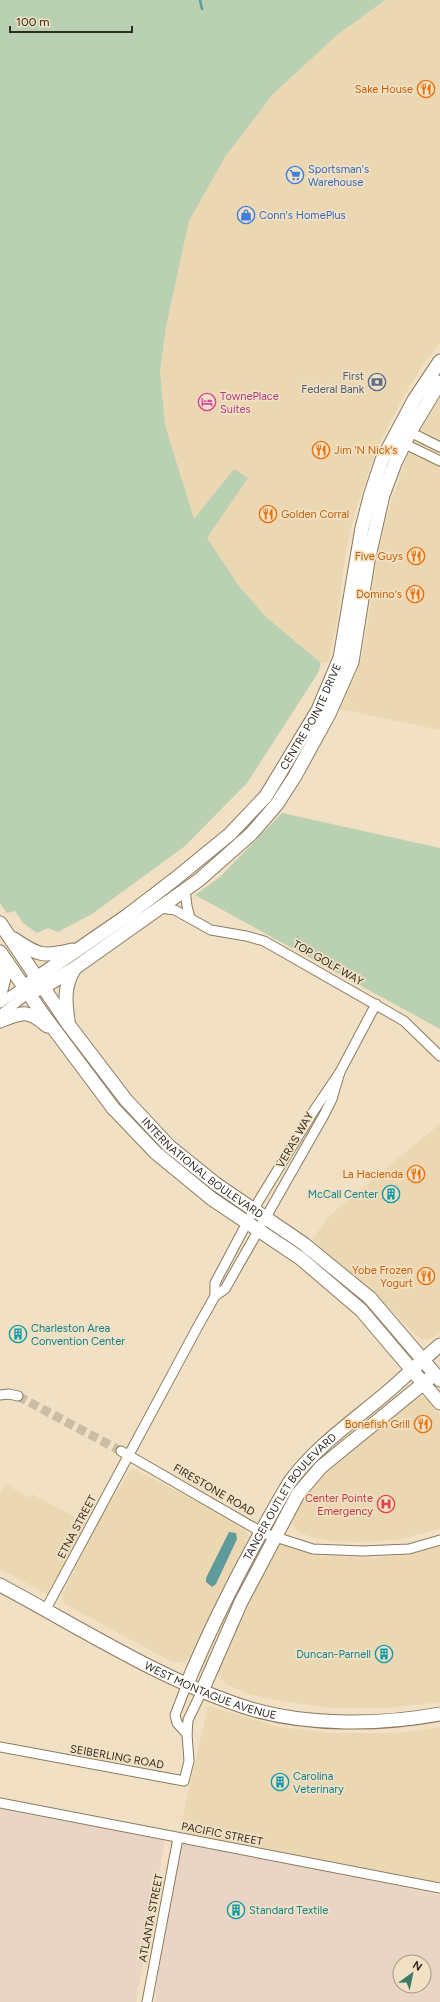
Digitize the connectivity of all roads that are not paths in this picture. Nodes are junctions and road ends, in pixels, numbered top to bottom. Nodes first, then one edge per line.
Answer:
1 (440, 360) edge
2 (440, 382) edge
3 (396, 433) junction
4 (407, 438) junction
5 (440, 447) edge
6 (440, 461) edge
7 (185, 890) junction
8 (160, 908) junction
9 (190, 918) junction
10 (0, 923) edge
11 (8, 935) junction
12 (79, 949) junction
13 (0, 952) edge
14 (0, 966) edge
15 (75, 968) junction
16 (40, 982) junction
17 (27, 990) junction
18 (0, 994) edge
19 (0, 1003) edge
20 (376, 1004) junction
21 (0, 1015) edge
22 (0, 1021) edge
23 (68, 1024) junction
24 (60, 1037) junction
25 (440, 1056) edge
26 (340, 1072) junction
27 (260, 1214) junction
28 (252, 1227) junction
29 (440, 1345) edge
30 (425, 1360) junction
31 (413, 1371) junction
32 (438, 1374) edge
33 (424, 1383) junction
34 (0, 1394) edge
35 (18, 1396) tunnel mouth
36 (440, 1403) edge
37 (125, 1453) junction
38 (261, 1531) junction
39 (274, 1536) junction
40 (440, 1540) edge
41 (0, 1585) edge
42 (46, 1609) junction
43 (187, 1684) junction
44 (202, 1691) junction
45 (440, 1714) edge
46 (187, 1734) junction
47 (0, 1747) edge
48 (0, 1803) edge
49 (178, 1838) junction
50 (440, 1888) edge
51 (147, 2002) edge

1 - 3 street, CENTRE POINTE DRIVE
2 - 4 street, CENTRE POINTE DRIVE
3 - 4 street
3 - 12 street, CENTRE POINTE DRIVE
4 - 5 street
4 - 6 street
4 - 7 street, CENTRE POINTE DRIVE
7 - 8 street, CENTRE POINTE DRIVE
7 - 9 street
8 - 9 street, TOP GOLF WAY
8 - 15 street, CENTRE POINTE DRIVE
9 - 20 street, TOP GOLF WAY
10 - 11 street, INTERNATIONAL BOULEVARD
11 - 12 street
11 - 16 street, INTERNATIONAL BOULEVARD
12 - 16 street, CENTRE POINTE DRIVE
13 - 17 street, INTERNATIONAL BOULEVARD
14 - 18 street
15 - 16 street, CENTRE POINTE DRIVE
15 - 23 street
16 - 17 street
16 - 23 street, INTERNATIONAL BOULEVARD
17 - 19 street
17 - 21 street
17 - 24 street, INTERNATIONAL BOULEVARD
20 - 25 street, TOP GOLF WAY
20 - 26 street, VERAS WAY
22 - 24 street
23 - 27 street, INTERNATIONAL BOULEVARD
24 - 28 street, INTERNATIONAL BOULEVARD
26 - 27 street, VERAS WAY
26 - 27 street, VERAS WAY
27 - 28 street
27 - 28 street
27 - 30 street, INTERNATIONAL BOULEVARD
28 - 31 street, INTERNATIONAL BOULEVARD
28 - 37 street, ETNA STREET
29 - 30 street, TANGER OUTLET BOULEVARD
30 - 31 street, TANGER OUTLET BOULEVARD
30 - 32 street, INTERNATIONAL BOULEVARD
31 - 33 street, INTERNATIONAL BOULEVARD
31 - 38 street, TANGER OUTLET BOULEVARD
32 - 33 street, TANGER OUTLET BOULEVARD
33 - 36 street, INTERNATIONAL BOULEVARD
33 - 39 street, TANGER OUTLET BOULEVARD
34 - 35 street
37 - 38 street, FIRESTONE ROAD
37 - 42 street, ETNA STREET
38 - 39 street, FIRESTONE ROAD
38 - 43 street, TANGER OUTLET BOULEVARD
39 - 40 street, FIRESTONE ROAD
39 - 44 street, TANGER OUTLET BOULEVARD
41 - 42 street, WEST MONTAGUE AVENUE
42 - 43 street, WEST MONTAGUE AVENUE
43 - 44 street, WEST MONTAGUE AVENUE
43 - 46 street, SEIBERLING ROAD
44 - 45 street, WEST MONTAGUE AVENUE
44 - 46 street, SEIBERLING ROAD
46 - 47 street, SEIBERLING ROAD
48 - 49 street, PACIFIC STREET
49 - 50 street, PACIFIC STREET
49 - 51 street, ATLANTA STREET

